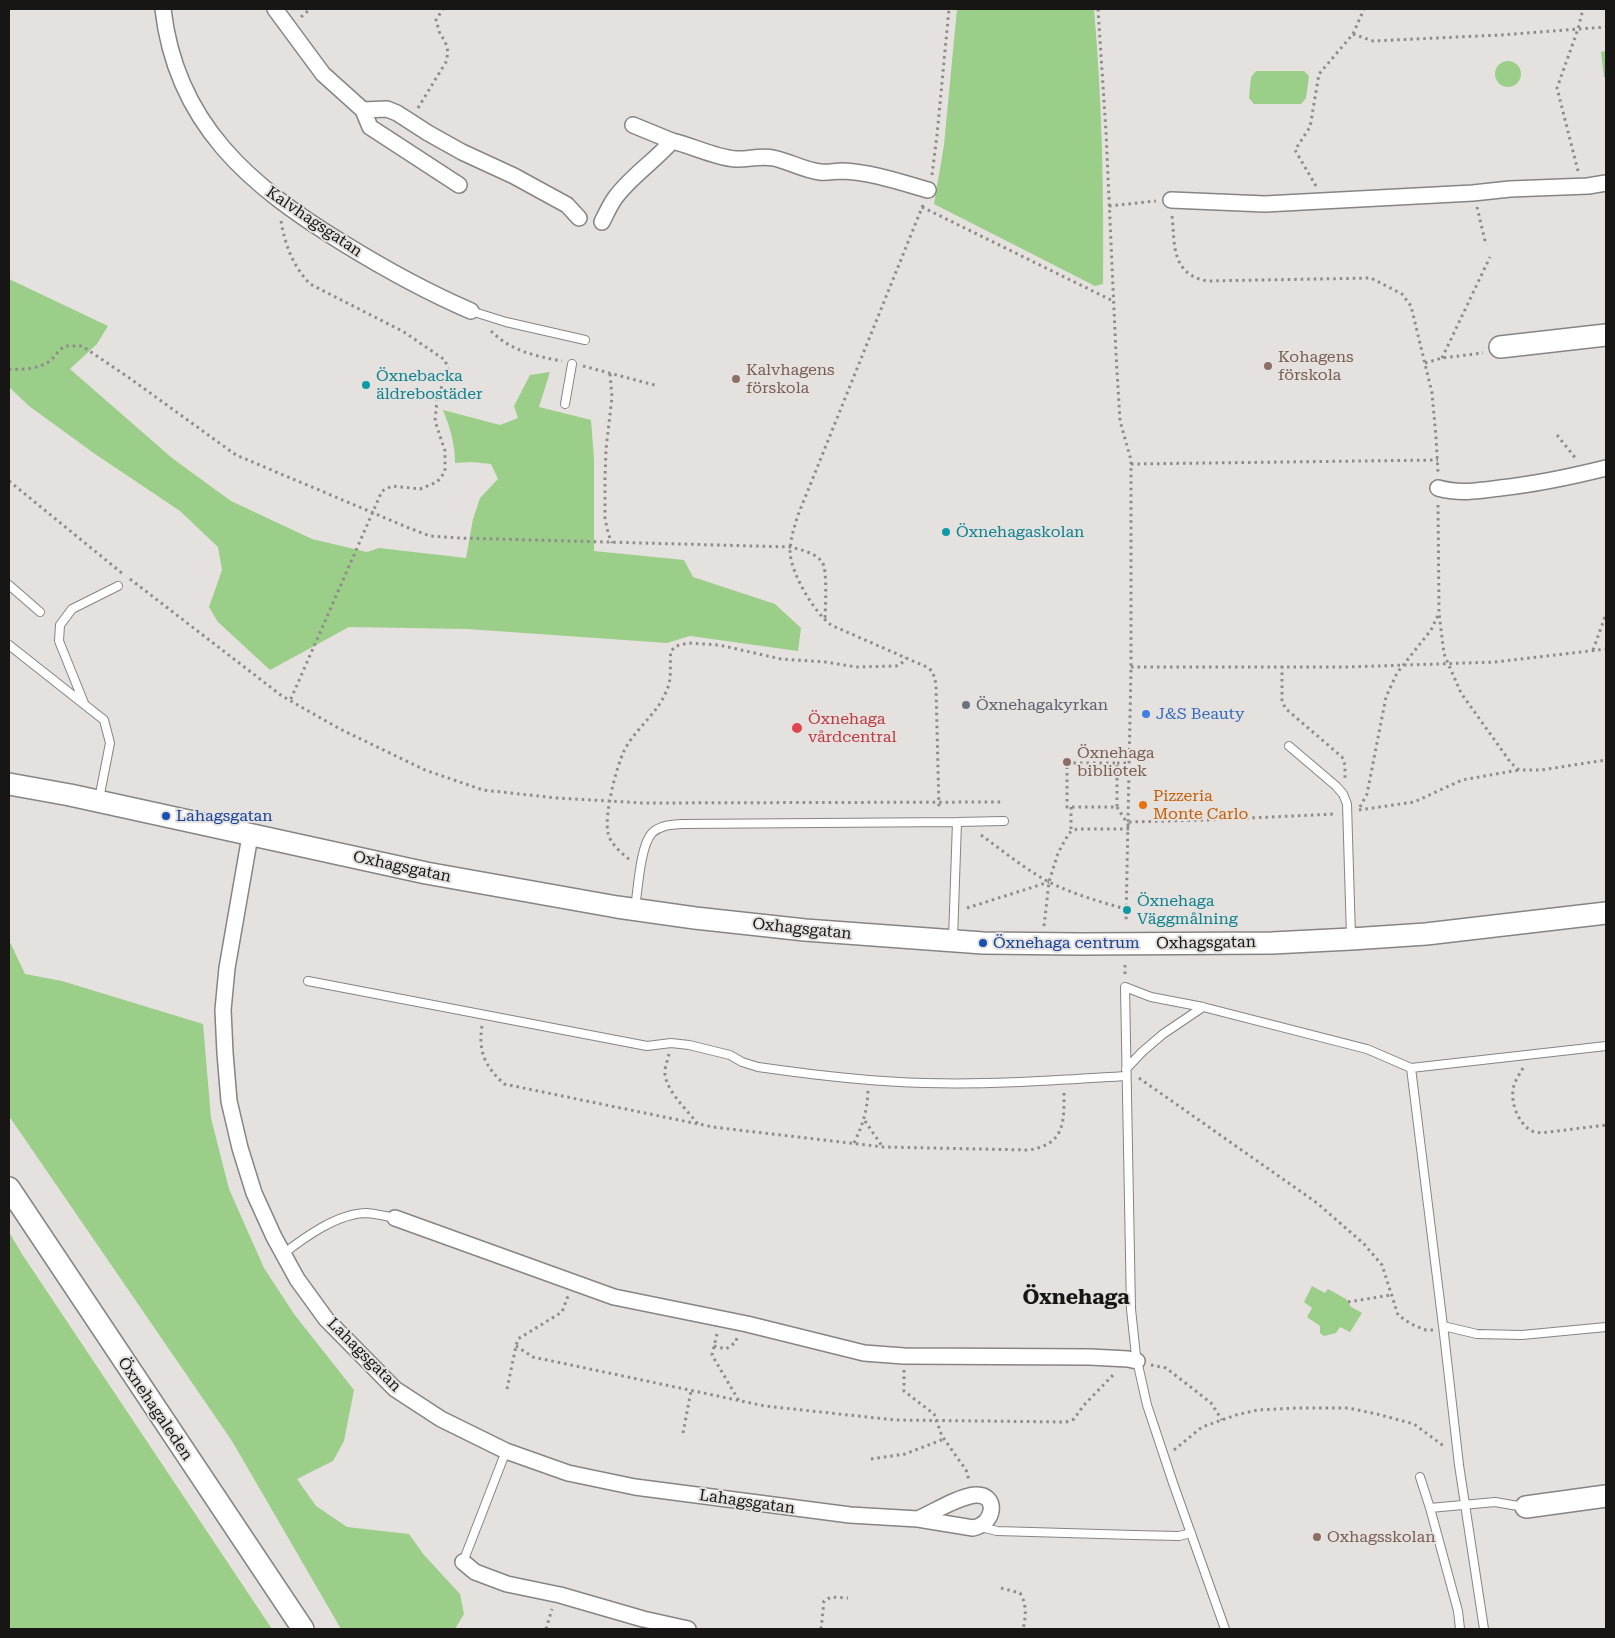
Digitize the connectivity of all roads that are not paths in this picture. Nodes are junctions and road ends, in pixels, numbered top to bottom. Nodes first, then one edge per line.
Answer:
1 (163, 9) edge
2 (275, 9) edge
3 (363, 110) junction
4 (633, 125) dead end
5 (672, 141) junction
6 (1606, 183) edge
7 (459, 185) dead end
8 (928, 190) road end
9 (1171, 200) road end
10 (579, 218) dead end
11 (602, 222) dead end
12 (471, 311) joint
13 (1606, 335) edge
14 (585, 340) dead end
15 (1500, 347) road end
16 (572, 364) road end
17 (564, 404) dead end
18 (1606, 468) edge
19 (1438, 488) road end
20 (9, 585) edge
21 (118, 586) dead end
22 (40, 612) dead end
23 (9, 646) edge
24 (85, 705) junction
25 (1289, 746) dead end
26 (9, 784) edge
27 (99, 801) junction
28 (1004, 821) dead end
29 (957, 822) junction
30 (250, 836) junction
31 (635, 909) junction
32 (1606, 913) edge
33 (1351, 939) junction
34 (953, 941) junction
35 (308, 980) dead end
36 (1203, 1008) junction
37 (1606, 1046) edge
38 (1411, 1068) junction
39 (1126, 1072) junction
40 (9, 1188) edge
41 (395, 1218) joint
42 (283, 1254) junction
43 (1606, 1327) edge
44 (1443, 1328) junction
45 (1132, 1360) junction
46 (506, 1451) junction
47 (1420, 1477) dead end
48 (1606, 1496) edge
49 (1464, 1505) junction
50 (1526, 1507) joint
51 (1430, 1508) junction
52 (918, 1519) junction
53 (981, 1527) junction
54 (1190, 1533) junction
55 (463, 1562) joint
56 (303, 1629) edge
57 (688, 1629) edge
58 (1225, 1629) edge
59 (1460, 1629) edge
60 (1484, 1629) edge

1 - 12 street, Kalvhagsgatan
2 - 3 street
3 - 7 street
3 - 10 street
4 - 5 street
5 - 8 street
5 - 11 street
6 - 9 street
12 - 14 lane
13 - 15 street
16 - 17 lane
18 - 19 street
20 - 22 lane
21 - 24 lane
23 - 24 lane
24 - 27 lane
25 - 33 lane
26 - 27 street, Oxhagsgatan
27 - 30 street, Oxhagsgatan
28 - 29 lane
29 - 31 lane
29 - 34 lane
30 - 31 street, Oxhagsgatan
30 - 42 street, Lahagsgatan
31 - 34 street, Oxhagsgatan
32 - 33 street, Oxhagsgatan
33 - 34 street, Oxhagsgatan
35 - 39 lane
36 - 38 lane
36 - 39 lane
36 - 39 lane
37 - 38 lane
38 - 44 lane
39 - 45 lane
40 - 56 street, Öxnehagaleden
41 - 42 lane
41 - 45 street
42 - 46 street, Lahagsgatan
43 - 44 lane
44 - 49 lane
45 - 54 lane
46 - 52 street, Lahagsgatan
46 - 55 lane
47 - 51 lane
48 - 50 street
49 - 50 lane
49 - 51 lane
49 - 60 lane
51 - 59 lane
52 - 53 street, Lahagsgatan
52 - 53 street, Lahagsgatan
53 - 54 lane
54 - 58 lane
55 - 57 street

